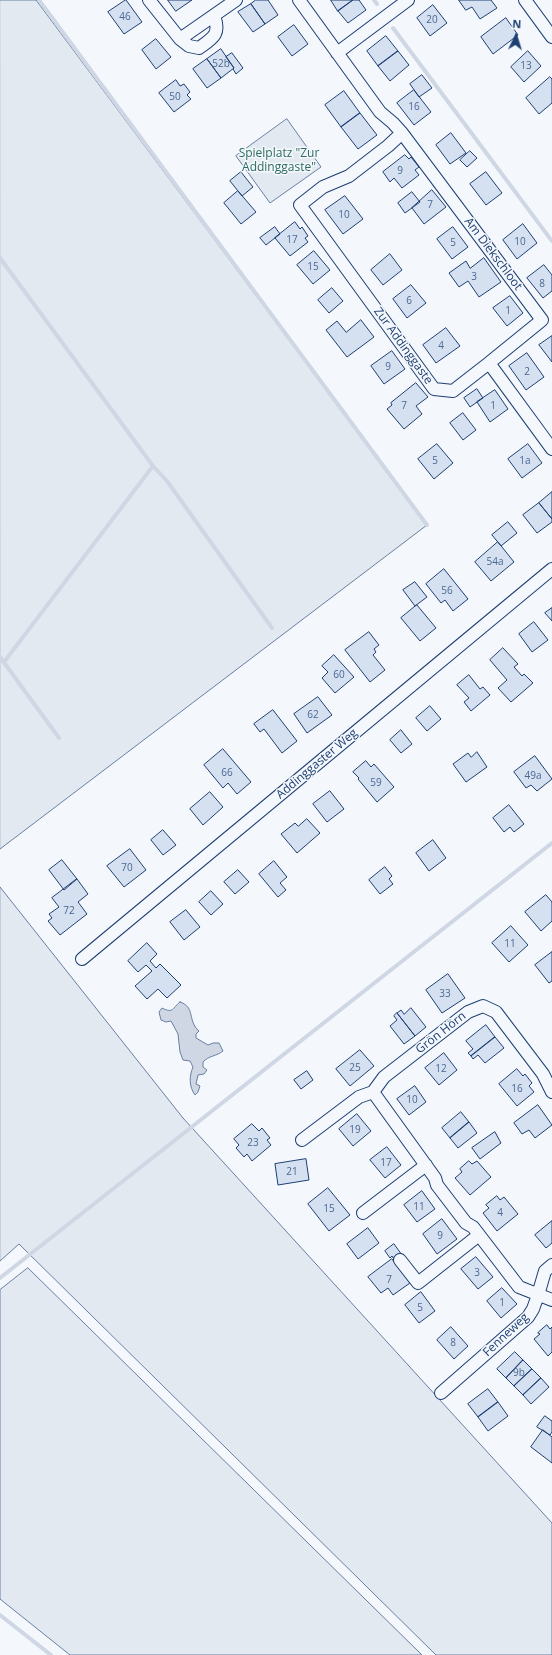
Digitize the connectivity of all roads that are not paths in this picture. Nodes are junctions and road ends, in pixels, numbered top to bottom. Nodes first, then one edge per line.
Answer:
1 (149, 0) edge
2 (236, 0) edge
3 (299, 0) edge
4 (408, 0) edge
5 (525, 0) edge
6 (214, 16) junction
7 (552, 37) edge
8 (180, 39) junction
9 (337, 53) junction
10 (402, 133) junction
11 (489, 364) junction
12 (552, 450) edge
13 (552, 570) edge
14 (82, 959) dead end
15 (373, 1092) junction
16 (552, 1092) edge
17 (302, 1140) dead end
18 (426, 1165) junction
19 (363, 1213) dead end
20 (479, 1235) junction
21 (400, 1260) dead end
22 (552, 1265) edge
23 (538, 1295) junction
24 (552, 1300) edge
25 (441, 1393) dead end

1 - 8 street
2 - 6 street
3 - 9 street
4 - 9 street
5 - 7 street
6 - 8 street
6 - 8 street
9 - 10 street
10 - 11 street, Am Diekschloot
10 - 11 street, Zur Addinggaste
11 - 12 street
13 - 14 street, Addinggaster Weg
15 - 16 street, Grön Hörn
15 - 17 street, Grön Hörn
15 - 18 street
18 - 19 street
18 - 20 street
20 - 21 street
20 - 23 street
22 - 23 street, Fenneweg
23 - 24 street
23 - 25 street, Fenneweg

